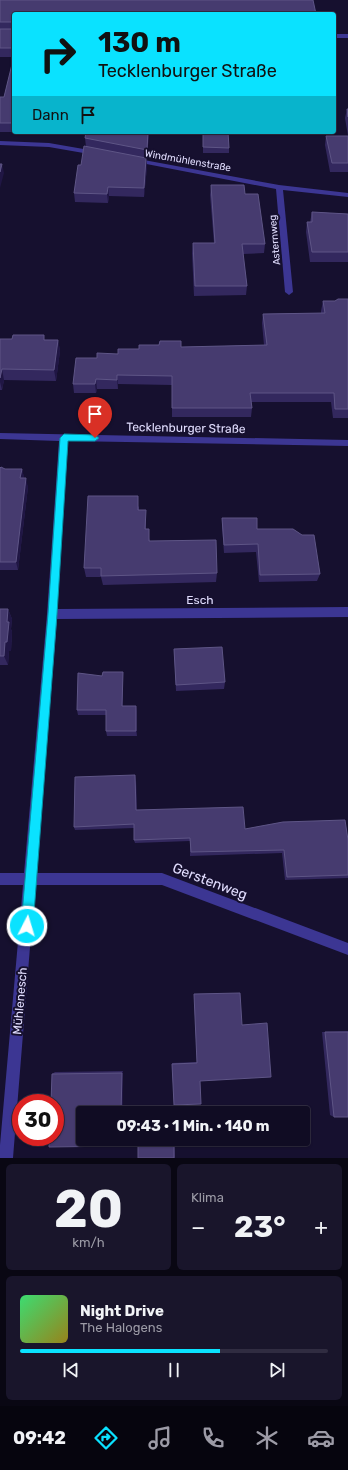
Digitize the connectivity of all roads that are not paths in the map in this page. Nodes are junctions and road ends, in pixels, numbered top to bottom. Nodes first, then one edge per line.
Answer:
1 (336, 36) edge
2 (348, 36) edge
3 (0, 143) edge
4 (103, 155) edge
5 (127, 159) edge
6 (279, 187) junction
7 (348, 195) edge
8 (289, 292) dead end
9 (0, 436) edge
10 (64, 438) junction
11 (348, 443) edge
12 (348, 612) edge
13 (52, 614) junction
14 (0, 879) edge
15 (31, 880) junction
16 (348, 949) edge
17 (6, 1158) edge

1 - 2 street
3 - 4 street
5 - 6 street, Windmühlenstraße
6 - 7 street, Windmühlenstraße
6 - 8 street, Asternweg
9 - 10 street, Tecklenburger Straße
10 - 11 street, Tecklenburger Straße
10 - 13 street, Mühlenesch
12 - 13 street, Esch
13 - 15 street, Mühlenesch
14 - 15 street, Gerstenweg
15 - 16 street, Gerstenweg
15 - 17 street, Mühlenesch

